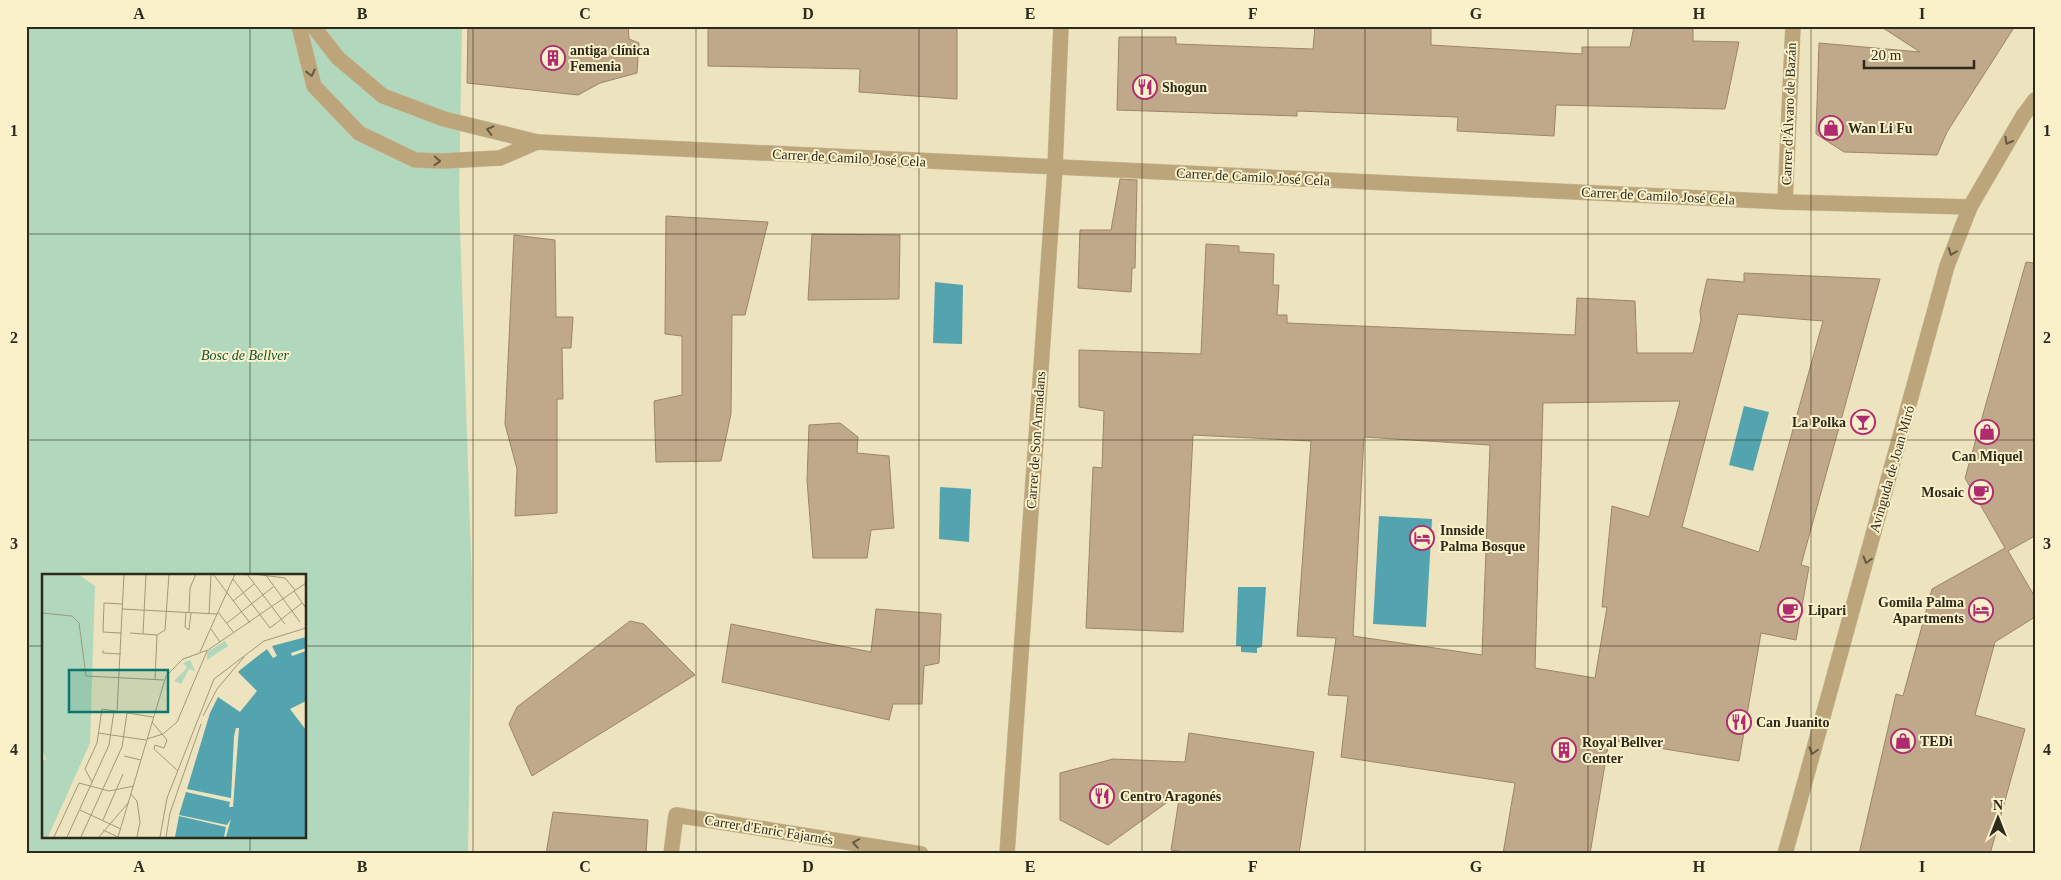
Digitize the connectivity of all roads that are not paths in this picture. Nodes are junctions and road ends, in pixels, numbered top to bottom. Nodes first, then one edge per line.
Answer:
1 (299, 26) edge
2 (313, 26) edge
3 (1061, 26) edge
4 (1792, 26) edge
5 (2035, 100) edge
6 (537, 142) junction
7 (1055, 168) junction
8 (1785, 202) junction
9 (1970, 207) junction
10 (671, 854) edge
11 (921, 854) edge
12 (1007, 854) edge
13 (1784, 854) edge

1 -> 6 street
6 -> 2 street, Carrer de Camilo José Cela
3 - 7 street, Carrer de Son Armadans
4 - 8 street, Carrer d'Álvaro de Bazán
5 -> 9 street, Avinguda de Joan Miró
6 - 7 street, Carrer de Camilo José Cela
7 - 8 street, Carrer de Camilo José Cela
7 - 12 street, Carrer de Son Armadans
8 - 9 street, Carrer de Camilo José Cela
9 -> 13 street, Avinguda de Joan Miró
11 -> 10 street, Carrer d'Enric Fajarnés

